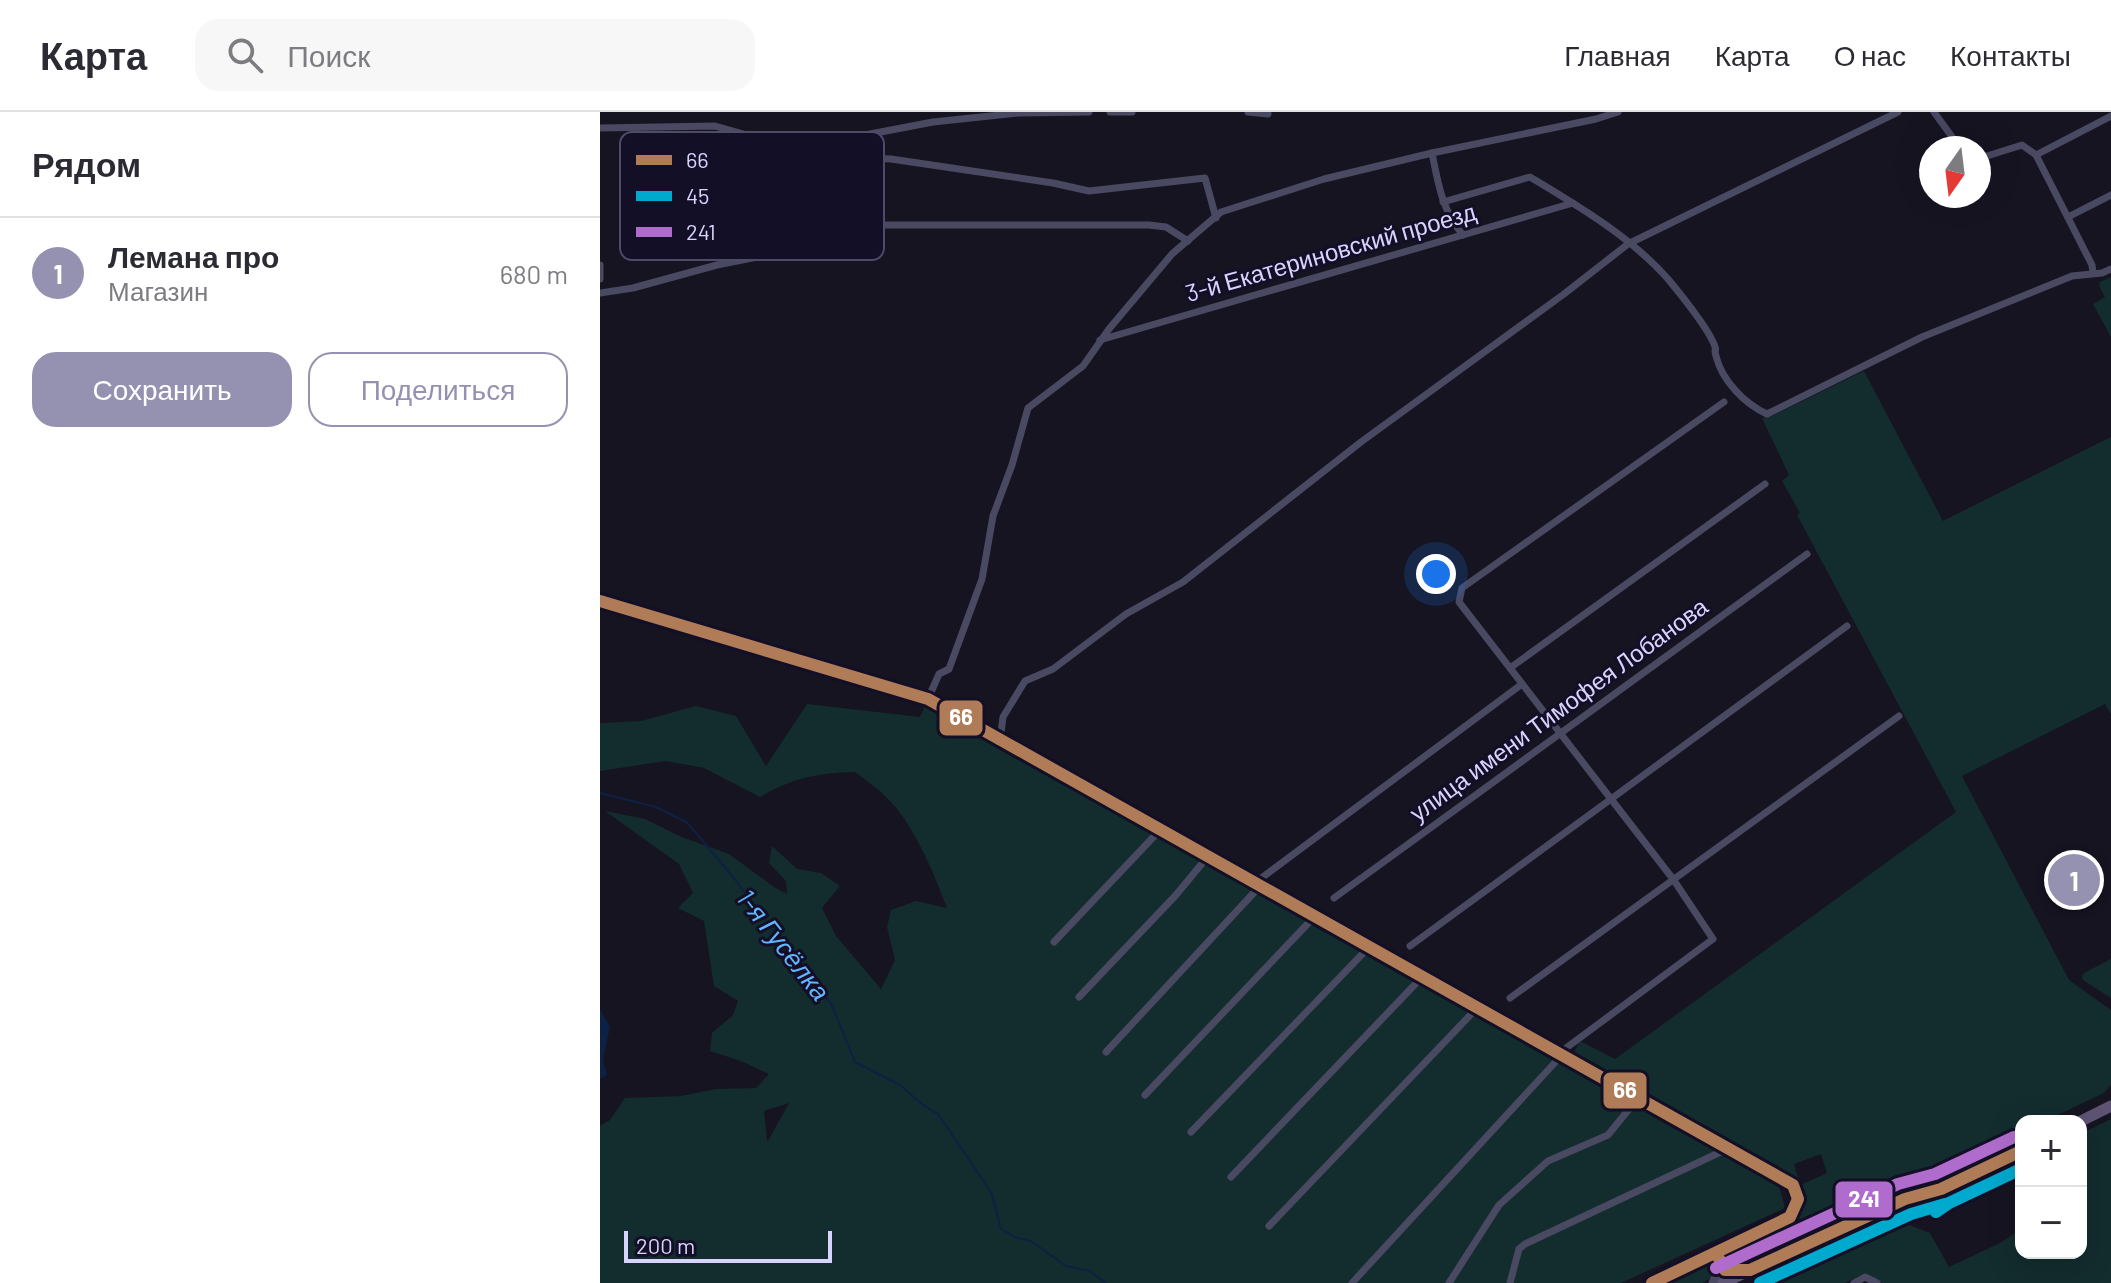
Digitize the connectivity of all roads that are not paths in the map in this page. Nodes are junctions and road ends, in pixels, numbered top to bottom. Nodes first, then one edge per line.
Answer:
1 (1089, 112) edge
2 (1110, 112) edge
3 (1132, 112) edge
4 (1248, 112) edge
5 (1618, 112) edge
6 (1898, 112) edge
7 (1934, 112) edge
8 (1268, 114) dead end
9 (2111, 116) edge
10 (600, 128) edge
11 (736, 132) edge
12 (881, 132) edge
13 (1951, 136) edge
14 (1432, 153) junction
15 (1991, 155) edge
16 (2036, 155) junction
17 (884, 159) edge
18 (2111, 195) edge
19 (1443, 202) junction
20 (1573, 203) junction
21 (2068, 217) junction
22 (1216, 218) junction
23 (884, 225) edge
24 (1463, 235) junction
25 (1188, 241) junction
26 (1628, 244) junction
27 (746, 260) edge
28 (600, 265) edge
29 (2111, 269) edge
30 (2093, 273) junction
31 (600, 279) edge
32 (600, 293) edge
33 (1100, 340) junction
34 (1724, 402) dead end
35 (1765, 484) dead end
36 (1807, 554) dead end
37 (600, 601) edge
38 (1847, 626) dead end
39 (1510, 668) junction
40 (1522, 684) junction
41 (928, 699) junction
42 (1899, 716) dead end
43 (1562, 733) junction
44 (1000, 741) junction
45 (1611, 799) junction
46 (1161, 829) junction
47 (1209, 855) junction
48 (1673, 879) junction
49 (1259, 883) junction
50 (1334, 898) dead end
51 (1316, 915) junction
52 (1054, 942) dead end
53 (1370, 946) junction
54 (1410, 946) dead end
55 (1423, 976) junction
56 (1079, 997) dead end
57 (1510, 998) dead end
58 (1477, 1008) junction
59 (1106, 1052) dead end
60 (1560, 1055) junction
61 (1145, 1095) dead end
62 (1638, 1098) junction
63 (2111, 1106) edge
64 (2087, 1118) edge
65 (1191, 1132) dead end
66 (1727, 1149) junction
67 (2015, 1154) edge
68 (1231, 1177) dead end
69 (1941, 1189) junction
70 (1269, 1226) dead end
71 (1716, 1253) junction
72 (1721, 1266) junction
73 (1750, 1270) junction
74 (1764, 1282) edge
75 (1352, 1283) edge
76 (1449, 1283) edge
77 (1510, 1283) edge
78 (1652, 1283) edge
79 (1713, 1283) edge
80 (1723, 1283) edge
81 (1854, 1283) edge
82 (1877, 1283) edge

1 - 12 street
2 - 3 street
4 - 8 street
5 - 14 street
6 - 26 street
7 - 13 street
9 - 16 street
10 - 11 street
14 - 19 street
14 - 22 street
15 - 16 street
16 - 21 street
17 - 22 street
18 - 21 street
19 - 20 street
19 - 24 street
20 - 24 street, 3-й Екатериновский проезд
20 - 26 street
21 - 30 street
22 - 25 street
23 - 25 street
24 - 33 street, 3-й Екатериновский проезд
25 - 33 street
26 - 30 street
26 - 44 street
27 - 32 street
28 - 31 street
29 - 30 street
33 - 41 street
34 - 39 street
35 - 39 street
36 - 43 street, улица имени Тимофея Лобанова
37 - 41 street
38 - 45 street
39 - 40 street
40 - 43 street
40 - 49 street
41 - 44 street
42 - 48 street
43 - 45 street
43 - 50 street, улица имени Тимофея Лобанова
44 - 46 street
45 - 48 street
45 - 54 street
46 - 47 street
46 - 52 street
47 - 49 street
47 - 56 street
48 - 57 street
48 - 60 street
49 - 51 street
49 - 59 street
51 - 53 street
51 - 61 street
53 - 55 street
53 - 65 street
55 - 58 street
55 - 68 street
58 - 60 street
58 - 70 street
60 - 62 street
60 - 75 street
62 - 66 street
62 - 76 street
63 - 64 main road
66 - 71 street
66 - 77 street
67 - 69 main road
69 - 73 main road
69 - 74 main road
71 - 72 street
71 - 78 street
72 - 73 street
72 - 79 street
73 - 80 main road
81 - 82 street

